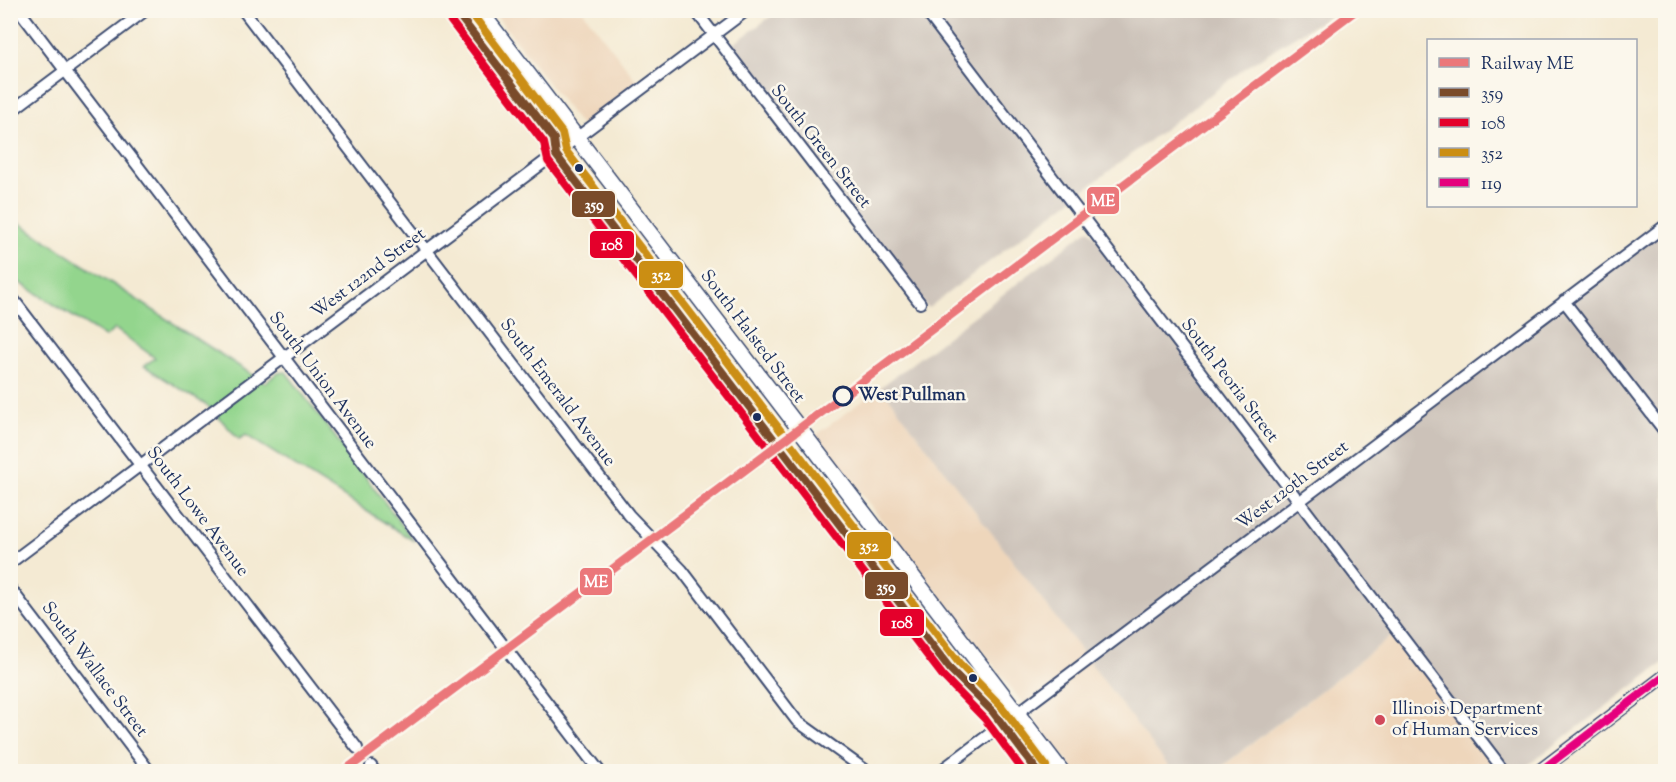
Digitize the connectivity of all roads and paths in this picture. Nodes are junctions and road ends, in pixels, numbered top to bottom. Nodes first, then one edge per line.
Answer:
1 (19, 10) edge
2 (146, 10) edge
3 (243, 10) edge
4 (455, 10) edge
5 (479, 10) edge
6 (695, 10) edge
7 (747, 10) edge
8 (925, 10) edge
9 (714, 36) junction
10 (65, 71) junction
11 (10, 112) edge
12 (577, 140) junction
13 (556, 155) junction
14 (1665, 225) edge
15 (428, 251) junction
16 (10, 295) edge
17 (1564, 301) junction
18 (920, 303) dead end
19 (284, 359) junction
20 (1665, 433) edge
21 (141, 466) junction
22 (1300, 501) junction
23 (10, 563) edge
24 (10, 588) edge
25 (1665, 676) edge
26 (1017, 713) junction
27 (1002, 724) junction
28 (357, 748) dead end
29 (150, 771) edge
30 (600, 771) edge
31 (868, 771) edge
32 (939, 771) edge
33 (1038, 771) edge
34 (1062, 771) edge
35 (1505, 771) edge
36 (1538, 771) edge

1 - 10 street, South Union Avenue
2 - 10 street
3 - 15 street, South Emerald Avenue
4 - 13 main road
5 - 12 main road, South Halsted Street
6 - 9 street, South Green Street
7 - 9 street, West 122nd Street
8 - 22 street, South Peoria Street
9 - 12 street, West 122nd Street
9 - 18 street, South Green Street
10 - 11 street
10 - 19 street, South Union Avenue
12 - 13 street, West 122nd Street
12 - 26 main road, South Halsted Street
13 - 15 street, West 122nd Street
13 - 27 main road
14 - 17 street, West 120th Street
15 - 19 street, West 122nd Street
15 - 31 street, South Emerald Avenue
16 - 21 street, South Lowe Avenue
17 - 20 street
17 - 22 street, West 120th Street
19 - 21 street, West 122nd Street
19 - 30 street, South Union Avenue
21 - 23 street, West 122nd Street
21 - 28 street, South Lowe Avenue
22 - 26 street, West 120th Street
22 - 35 street, South Peoria Street
24 - 29 street, South Wallace Street
25 - 36 street
26 - 27 street, West 120th Street
26 - 34 main road, South Halsted Street
27 - 32 street, West 120th Street
27 - 33 main road

